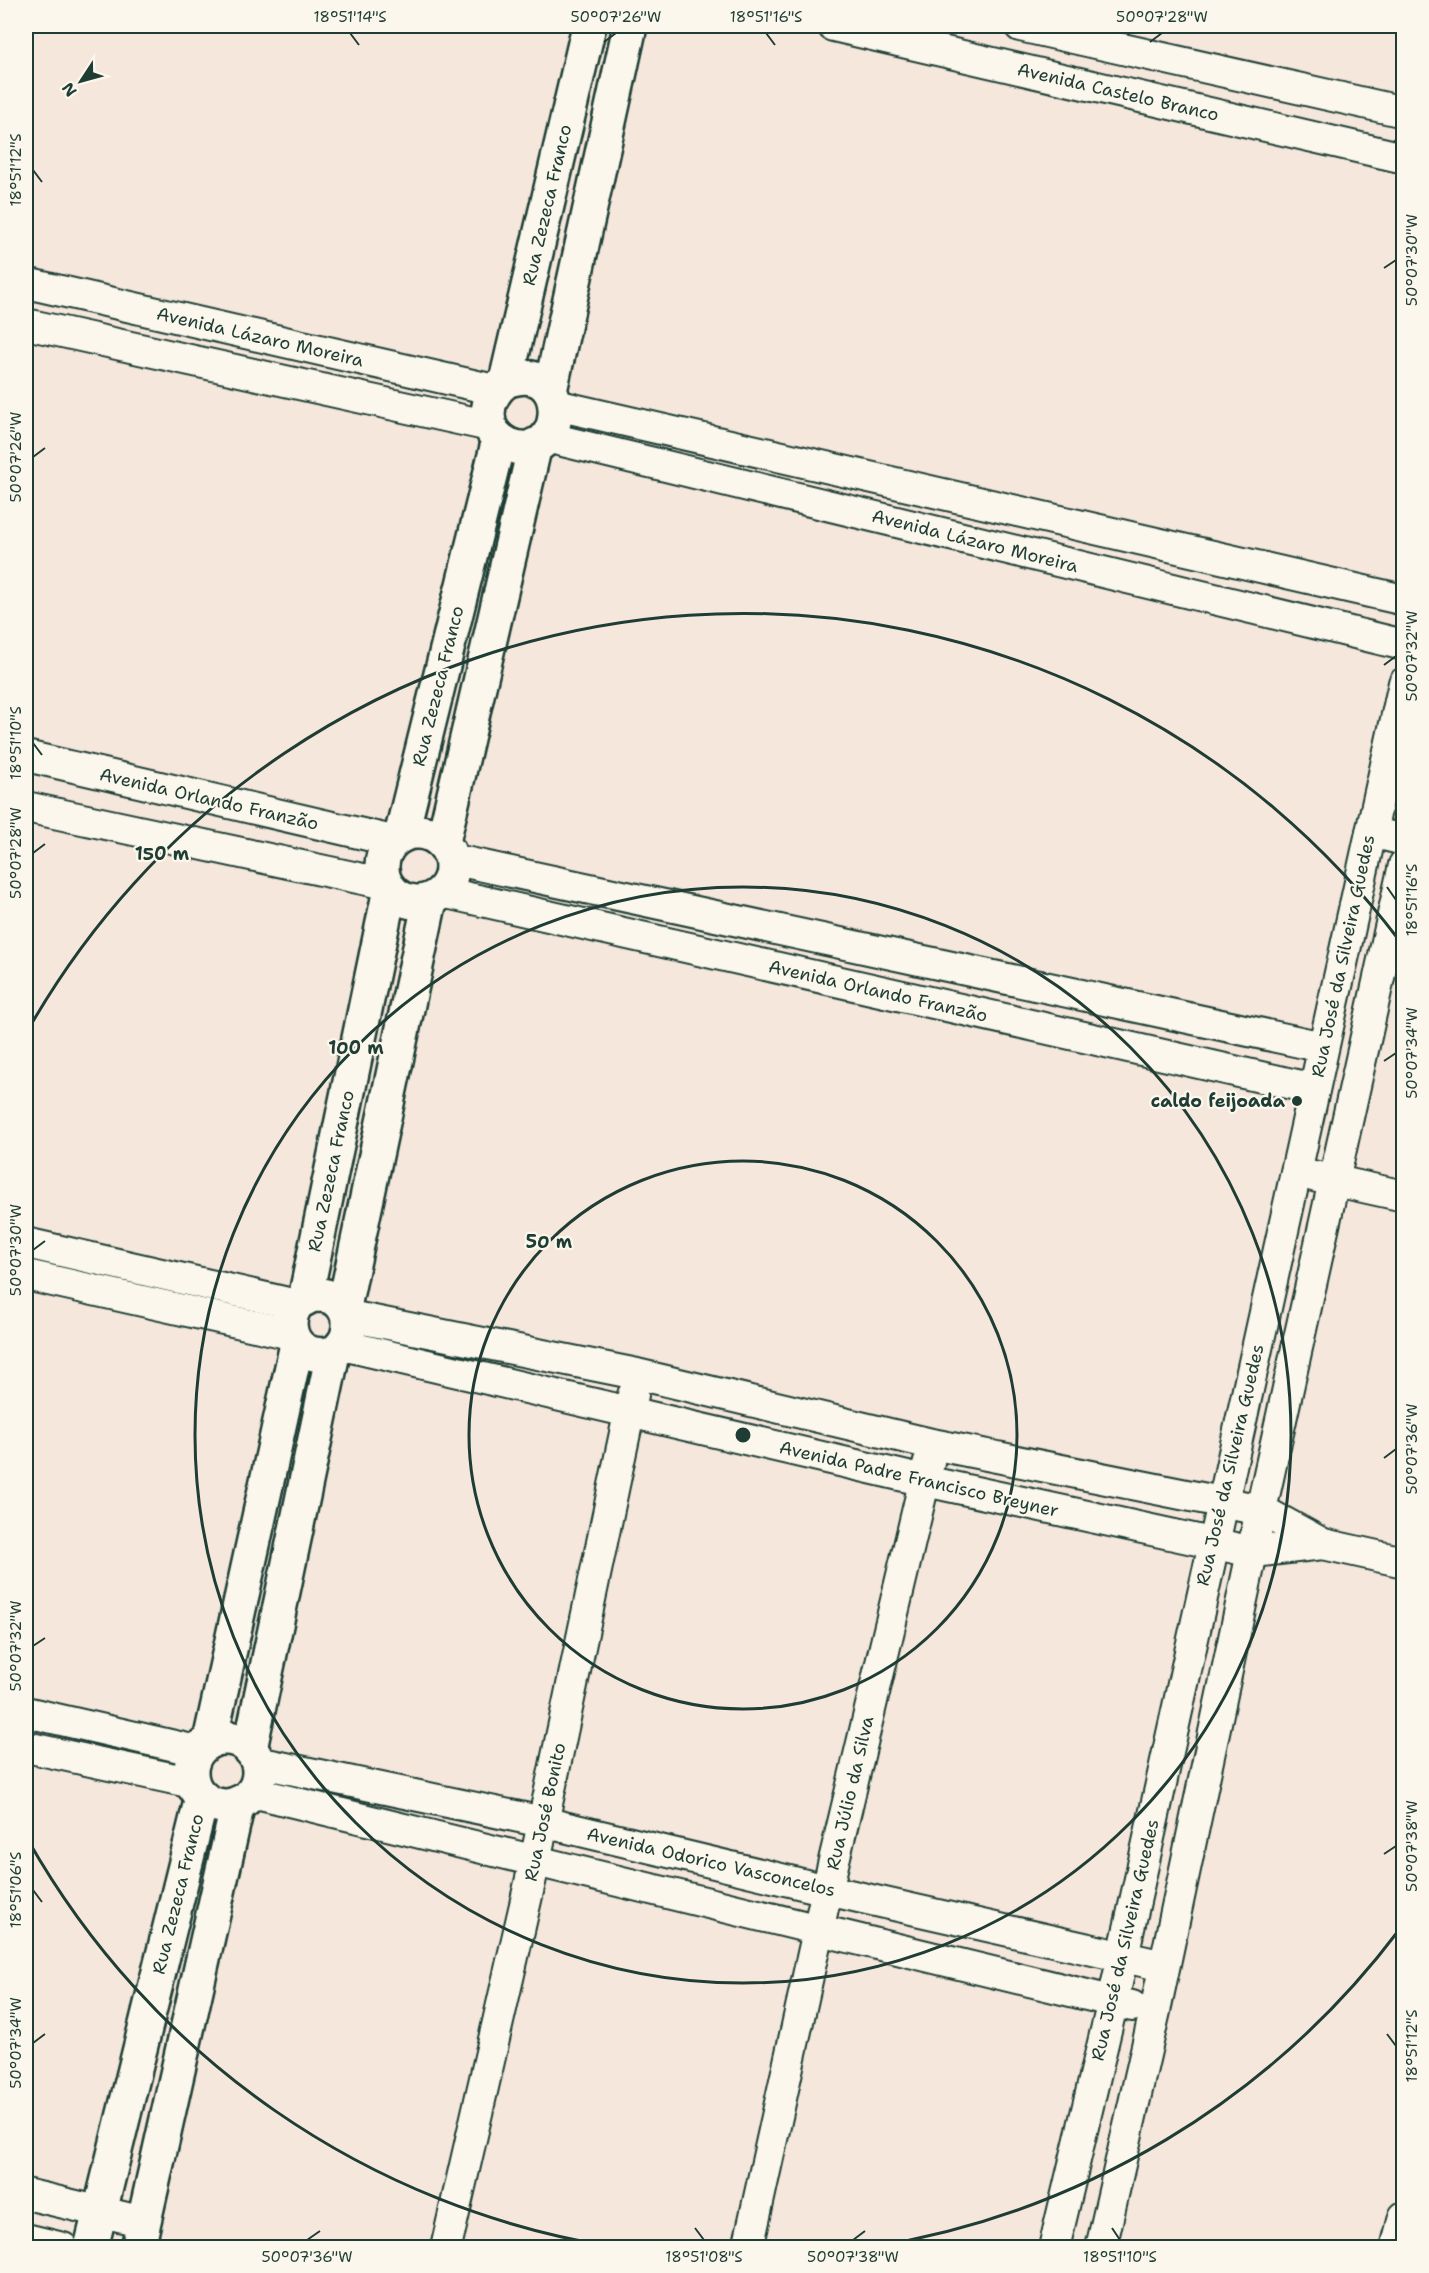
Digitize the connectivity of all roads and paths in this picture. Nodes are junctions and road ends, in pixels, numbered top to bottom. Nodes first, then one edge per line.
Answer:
1 (589, 26) edge
2 (630, 26) edge
3 (833, 26) edge
4 (1020, 26) edge
5 (1404, 112) edge
6 (1404, 158) edge
7 (26, 283) edge
8 (80, 295) junction
9 (26, 324) edge
10 (71, 333) junction
11 (500, 386) junction
12 (553, 398) junction
13 (494, 432) junction
14 (541, 441) junction
15 (1404, 600) edge
16 (1404, 645) edge
17 (1404, 683) edge
18 (26, 756) edge
19 (26, 807) edge
20 (1371, 832) junction
21 (397, 838) junction
22 (1404, 840) edge
23 (447, 851) junction
24 (1404, 865) edge
25 (388, 887) junction
26 (436, 896) junction
27 (1323, 1047) junction
28 (1314, 1089) junction
29 (1296, 1173) junction
30 (1332, 1181) junction
31 (1404, 1197) edge
32 (26, 1242) edge
33 (26, 1275) edge
34 (297, 1320) junction
35 (342, 1330) junction
36 (637, 1374) junction
37 (629, 1413) junction
38 (932, 1444) junction
39 (925, 1481) junction
40 (1222, 1502) junction
41 (1261, 1510) junction
42 (1212, 1543) junction
43 (1323, 1544) junction
44 (1253, 1552) junction
45 (1404, 1562) edge
46 (26, 1712) edge
47 (204, 1746) junction
48 (26, 1747) edge
49 (249, 1777) junction
50 (197, 1790) junction
51 (543, 1821) junction
52 (535, 1861) junction
53 (827, 1890) junction
54 (818, 1930) junction
55 (1122, 1957) junction
56 (1164, 1965) junction
57 (1113, 2001) junction
58 (1155, 2011) junction
59 (26, 2194) edge
60 (100, 2211) junction
61 (1404, 2217) edge
62 (141, 2235) edge
63 (26, 2239) edge
64 (63, 2247) edge
65 (91, 2247) edge
66 (447, 2247) edge
67 (748, 2247) edge
68 (1054, 2247) edge
69 (1101, 2247) edge
70 (1396, 2247) edge

1 - 11 street, Rua Zezeca Franco
2 - 12 street, Rua Zezeca Franco
3 - 6 street, Avenida Castelo Branco
4 - 5 street
7 - 8 street, Avenida Lázaro Moreira
8 - 10 street
8 - 11 street, Avenida Lázaro Moreira
9 - 10 street, Avenida Lázaro Moreira
10 - 13 street, Avenida Lázaro Moreira
11 - 12 street, Avenida Lázaro Moreira
11 - 13 street, Rua Zezeca Franco
12 - 14 street, Rua Zezeca Franco
12 - 15 street, Avenida Lázaro Moreira
13 - 14 street, Avenida Lázaro Moreira
13 - 21 street, Rua Zezeca Franco
14 - 16 street, Avenida Lázaro Moreira
14 - 23 street, Rua Zezeca Franco
17 - 20 street, Rua José da Silveira Guedes
18 - 21 street, Avenida Orlando Franzão
19 - 25 street, Avenida Orlando Franzão
20 - 22 street
20 - 27 street, Rua José da Silveira Guedes
21 - 23 street, Avenida Orlando Franzão
21 - 25 street, Rua Zezeca Franco
23 - 26 street, Rua Zezeca Franco
23 - 27 street, Avenida Orlando Franzão
24 - 30 street, Rua José da Silveira Guedes
25 - 26 street, Avenida Orlando Franzão
25 - 34 street, Rua Zezeca Franco
26 - 28 street, Avenida Orlando Franzão
26 - 35 street, Rua Zezeca Franco
27 - 28 street, Rua José da Silveira Guedes
28 - 29 street, Rua José da Silveira Guedes
29 - 30 street
29 - 40 street, Rua José da Silveira Guedes
30 - 31 street
30 - 41 street, Rua José da Silveira Guedes
32 - 34 street, Avenida Padre Francisco Breyner
33 - 34 street, Avenida Padre Francisco Breyner
34 - 35 street, Avenida Padre Francisco Breyner
34 - 35 street, Avenida Padre Francisco Breyner
34 - 47 street, Rua Zezeca Franco
35 - 36 street, Avenida Padre Francisco Breyner
35 - 37 street, Avenida Padre Francisco Breyner
35 - 49 street, Rua Zezeca Franco
36 - 37 street, Rua José Bonito
36 - 38 street, Avenida Padre Francisco Breyner
37 - 39 street, Avenida Padre Francisco Breyner
37 - 51 street, Rua José Bonito
38 - 39 street, Rua Júlio da Silva
38 - 40 street, Avenida Padre Francisco Breyner
39 - 42 street, Avenida Padre Francisco Breyner
39 - 53 street, Rua Júlio da Silva
40 - 41 street, Avenida Padre Francisco Breyner
40 - 42 street, Rua José da Silveira Guedes
41 - 43 street, Avenida Padre Francisco Breyner
41 - 44 street, Rua José da Silveira Guedes
42 - 44 street, Avenida Padre Francisco Breyner
42 - 55 street, Rua José da Silveira Guedes
43 - 44 street, Avenida Padre Francisco Breyner
43 - 45 street, Avenida Padre Francisco Breyner
44 - 56 street, Rua José da Silveira Guedes
46 - 47 street, Avenida Odorico Vasconcelos
47 - 49 street, Avenida Odorico Vasconcelos
47 - 50 street, Rua Zezeca Franco
48 - 50 street, Avenida Odorico Vasconcelos
49 - 50 street, Avenida Odorico Vasconcelos
49 - 51 street, Avenida Odorico Vasconcelos
49 - 52 street, Avenida Odorico Vasconcelos
49 - 62 street, Rua Zezeca Franco
50 - 60 street, Rua Zezeca Franco
51 - 52 street, Rua José Bonito
51 - 53 street, Avenida Odorico Vasconcelos
52 - 54 street, Avenida Odorico Vasconcelos
52 - 66 street, Rua José Bonito
53 - 54 street, Rua Júlio da Silva
53 - 55 street, Avenida Odorico Vasconcelos
54 - 57 street, Avenida Odorico Vasconcelos
54 - 67 street, Rua Júlio da Silva
55 - 56 street, Avenida Odorico Vasconcelos
55 - 57 street, Rua José da Silveira Guedes
56 - 58 street, Rua José da Silveira Guedes
57 - 58 street, Avenida Odorico Vasconcelos
57 - 68 street, Rua José da Silveira Guedes
58 - 69 street, Rua José da Silveira Guedes
59 - 60 street
60 - 62 street
60 - 65 street, Rua Zezeca Franco
61 - 70 street
63 - 64 street

